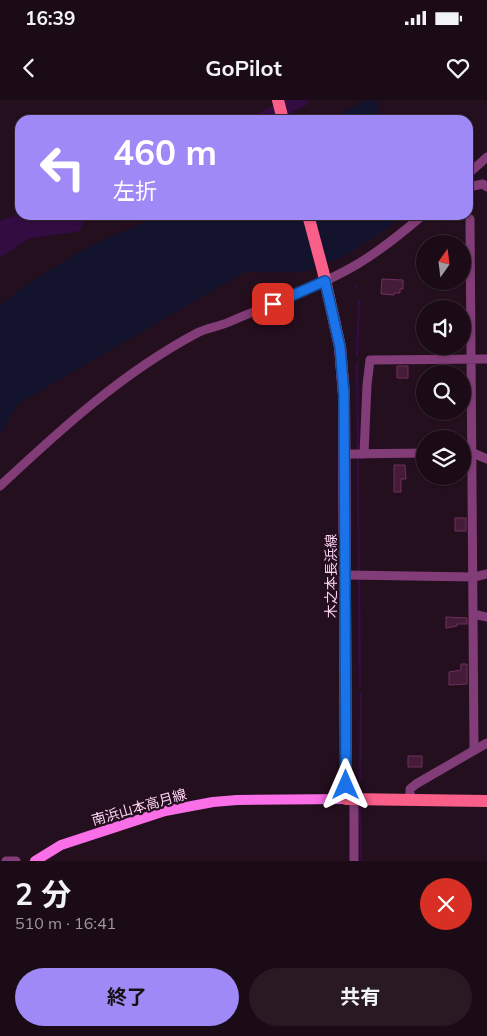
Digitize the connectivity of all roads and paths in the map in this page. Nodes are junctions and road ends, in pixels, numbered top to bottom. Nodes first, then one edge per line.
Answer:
1 (278, 100) edge
2 (282, 115) edge
3 (487, 157) edge
4 (473, 170) edge
5 (486, 183) edge
6 (473, 186) edge
7 (309, 220) edge
8 (417, 220) edge
9 (470, 220) edge
10 (324, 276) junction
11 (472, 359) junction
12 (487, 359) edge
13 (473, 453) junction
14 (345, 454) junction
15 (364, 454) junction
16 (416, 454) edge
17 (487, 459) edge
18 (0, 486) edge
19 (487, 574) edge
20 (346, 575) junction
21 (474, 577) junction
22 (473, 614) junction
23 (487, 617) edge
24 (487, 742) edge
25 (474, 750) junction
26 (350, 799) junction
27 (410, 800) junction
28 (487, 801) edge
29 (6, 861) edge
30 (16, 861) edge
31 (35, 861) edge
32 (354, 861) edge

1 - 2 main road
3 - 4 street
5 - 6 street
7 - 10 main road, 木之本長浜線
8 - 10 street
9 - 11 street
10 - 14 main road, 木之本長浜線
10 - 18 street
11 - 12 street
11 - 13 street
11 - 15 street
13 - 17 street
13 - 21 street
14 - 15 street
14 - 20 main road, 木之本長浜線
15 - 16 street
19 - 21 street
20 - 21 street
20 - 26 main road, 木之本長浜線
21 - 22 street
22 - 23 street
22 - 25 street
24 - 25 street
25 - 27 street
26 - 27 main road
26 - 31 main road, 南浜山本高月線
26 - 32 street
27 - 28 main road
29 - 30 street

